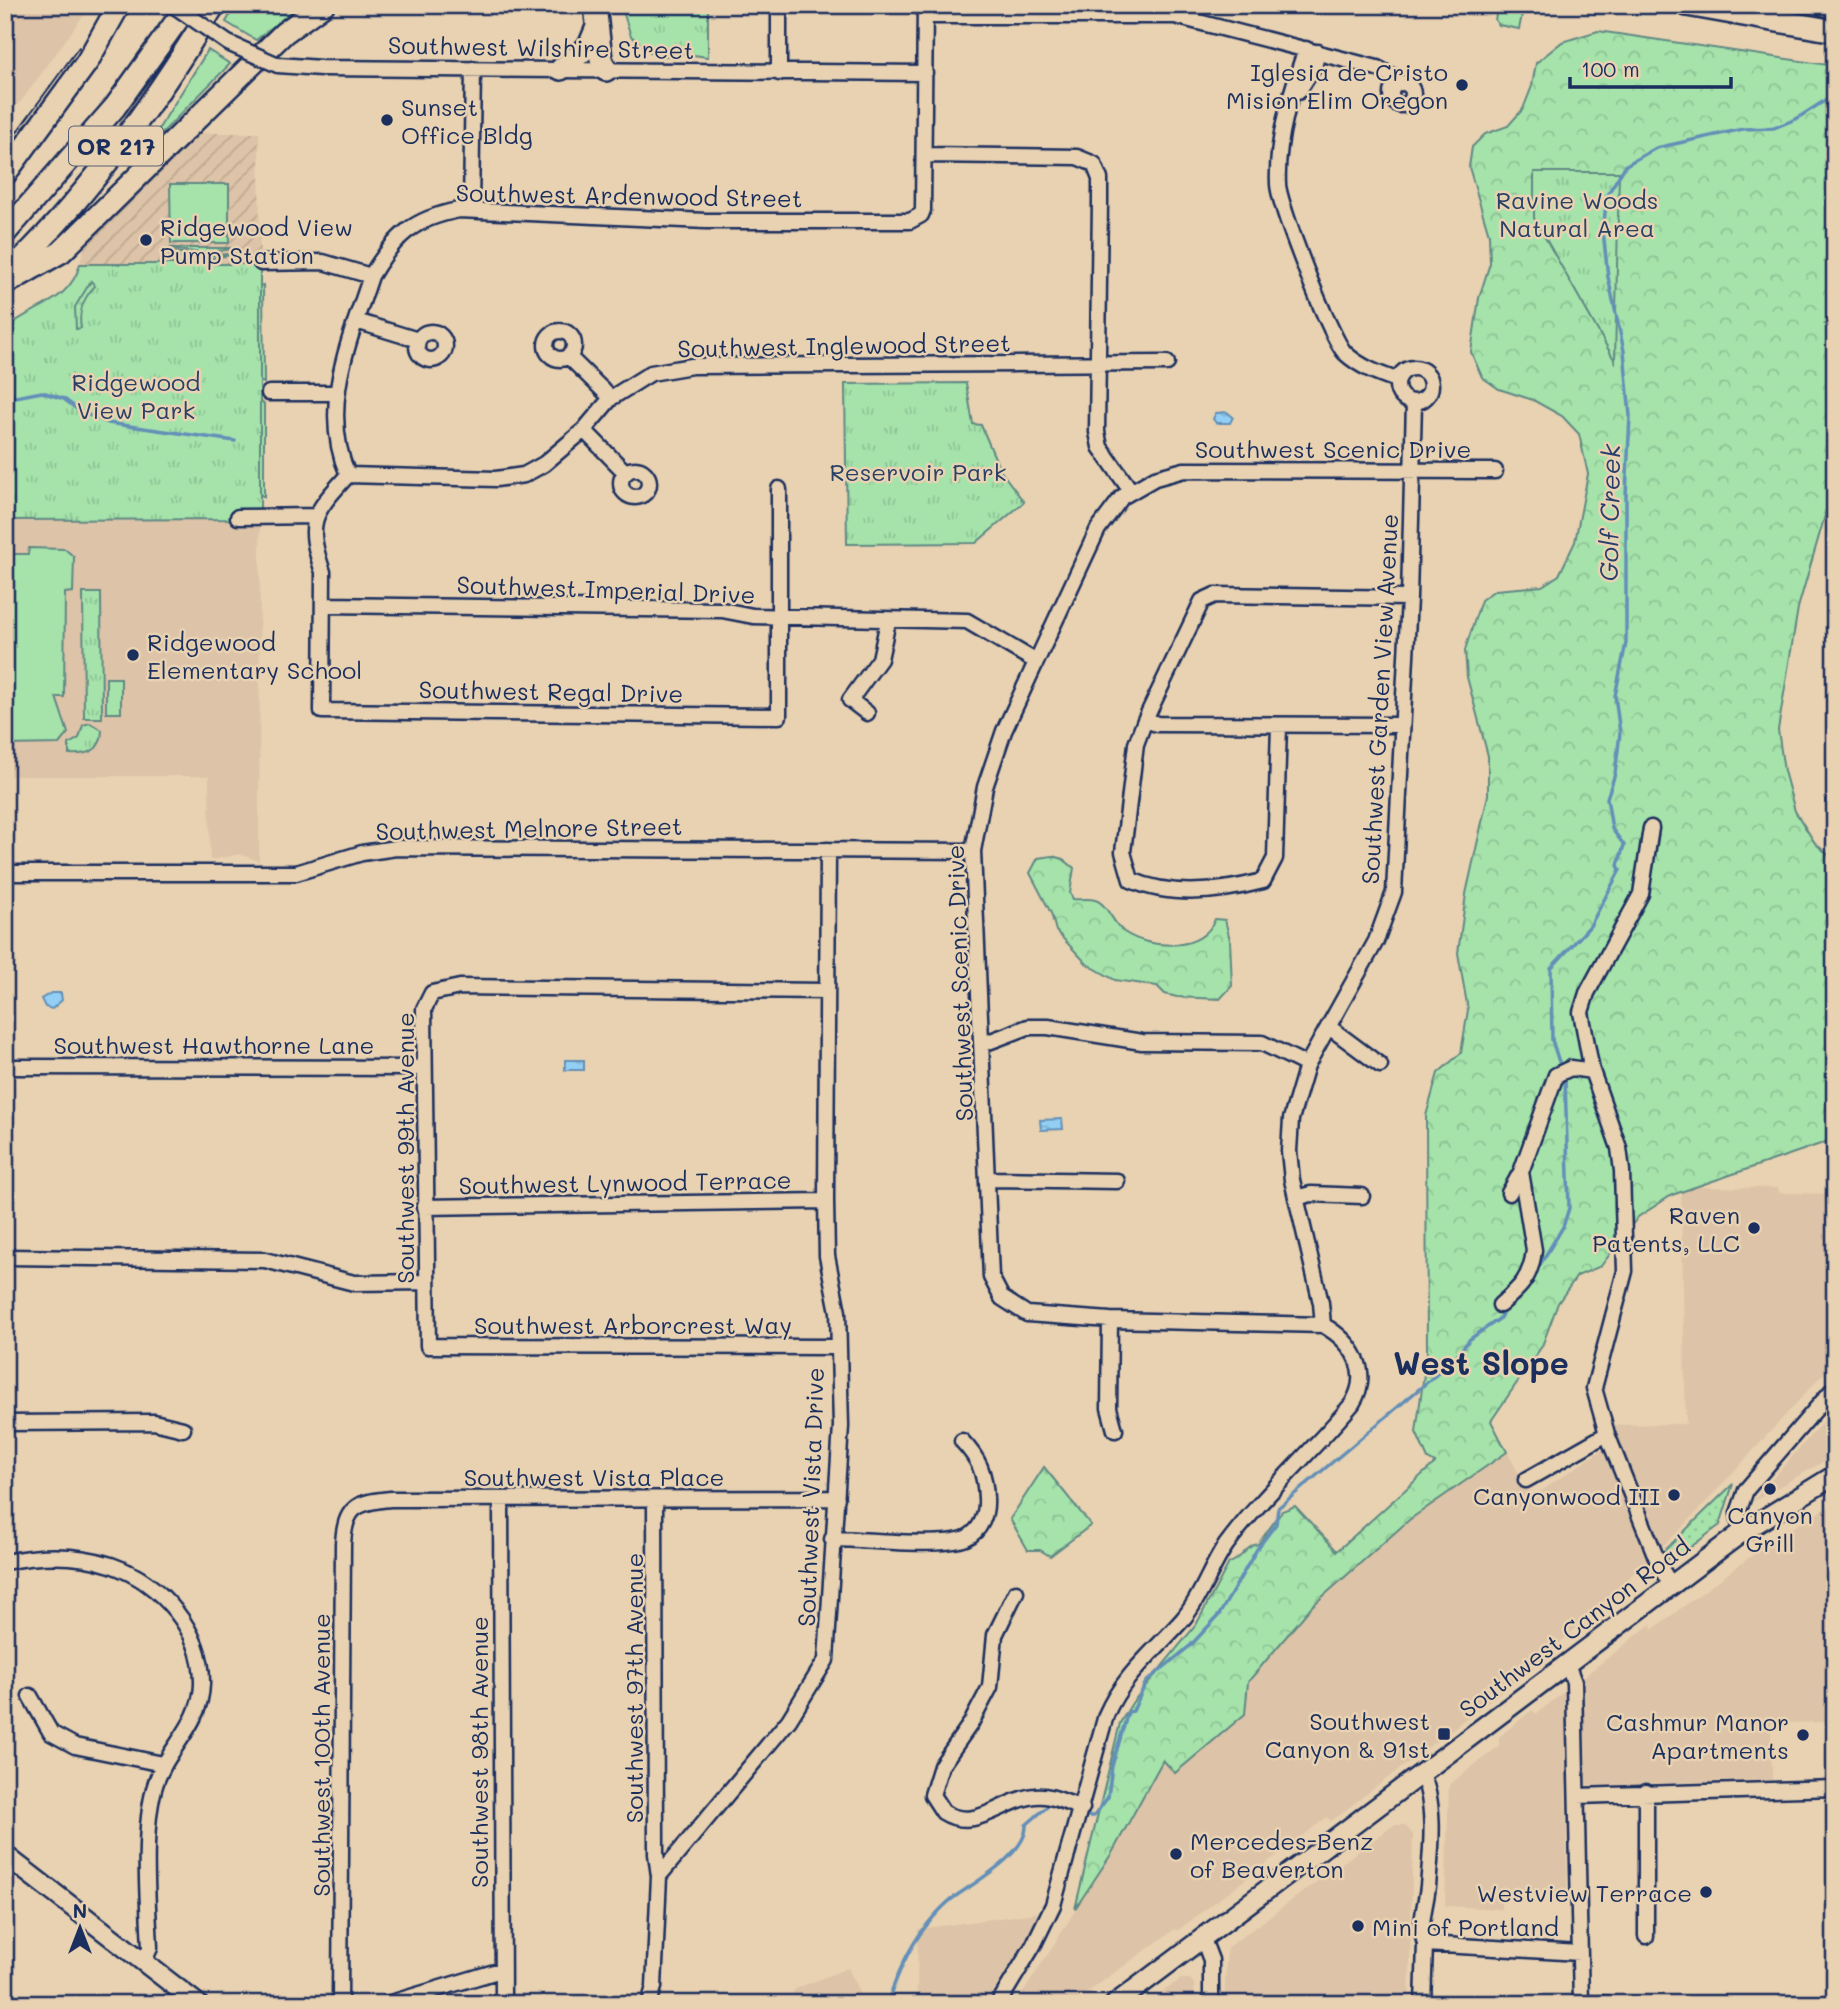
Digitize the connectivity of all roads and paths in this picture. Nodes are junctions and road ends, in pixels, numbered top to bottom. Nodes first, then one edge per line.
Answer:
1 (119, 5) edge
2 (173, 5) edge
3 (188, 5) edge
4 (214, 5) edge
5 (323, 5) edge
6 (595, 5) edge
7 (779, 5) edge
8 (1687, 5) edge
9 (1826, 5) edge
10 (1835, 7) edge
11 (1082, 10) edge
12 (925, 11) edge
13 (597, 27) junction
14 (1835, 31) edge
15 (1312, 51) junction
16 (473, 69) junction
17 (561, 69) junction
18 (606, 70) junction
19 (779, 72) junction
20 (138, 73) junction
21 (925, 73) junction
22 (1396, 85) dead end
23 (924, 155) junction
24 (5, 174) edge
25 (471, 210) junction
26 (5, 233) edge
27 (261, 263) dead end
28 (5, 276) edge
29 (371, 276) junction
30 (5, 284) edge
31 (356, 321) junction
32 (418, 340) dead end
33 (569, 357) dead end
34 (1167, 363) dead end
35 (1096, 364) junction
36 (1397, 380) junction
37 (269, 393) dead end
38 (337, 393) junction
39 (611, 398) junction
40 (1414, 402) junction
41 (584, 430) junction
42 (1413, 470) junction
43 (1495, 471) dead end
44 (626, 473) dead end
45 (348, 475) junction
46 (779, 489) dead end
47 (1131, 491) junction
48 (315, 516) junction
49 (238, 517) dead end
50 (1409, 598) junction
51 (324, 605) junction
52 (780, 617) junction
53 (888, 621) junction
54 (1035, 661) junction
55 (867, 713) dead end
56 (1145, 720) junction
57 (1279, 725) junction
58 (1402, 725) junction
59 (1651, 828) dead end
60 (828, 850) junction
61 (973, 851) junction
62 (5, 873) edge
63 (827, 991) junction
64 (1329, 1027) junction
65 (984, 1044) junction
66 (1307, 1065) junction
67 (1380, 1065) dead end
68 (5, 1066) edge
69 (423, 1068) junction
70 (1592, 1071) junction
71 (1521, 1172) junction
72 (989, 1179) junction
73 (1117, 1181) dead end
74 (1509, 1193) dead end
75 (1362, 1196) dead end
76 (1296, 1198) junction
77 (826, 1202) junction
78 (424, 1207) junction
79 (5, 1257) edge
80 (425, 1282) junction
81 (1500, 1306) dead end
82 (1110, 1321) junction
83 (1323, 1325) junction
84 (428, 1346) joint
85 (838, 1347) junction
86 (1835, 1387) edge
87 (5, 1423) edge
88 (183, 1429) dead end
89 (1115, 1430) dead end
90 (1607, 1434) junction
91 (962, 1441) dead end
92 (1833, 1477) edge
93 (1526, 1480) dead end
94 (501, 1499) junction
95 (655, 1499) junction
96 (838, 1499) junction
97 (352, 1509) joint
98 (1741, 1533) junction
99 (832, 1538) junction
100 (5, 1562) edge
101 (1671, 1585) junction
102 (1016, 1592) dead end
103 (1567, 1664) junction
104 (30, 1696) dead end
105 (163, 1764) junction
106 (1421, 1773) junction
107 (1835, 1788) edge
108 (1646, 1792) junction
109 (1577, 1796) junction
110 (1082, 1808) junction
111 (5, 1855) edge
112 (659, 1876) junction
113 (1646, 1936) dead end
114 (1203, 1939) junction
115 (1425, 1944) junction
116 (1580, 1953) junction
117 (144, 1961) junction
118 (501, 1970) junction
119 (1581, 2003) edge
120 (198, 2004) edge
121 (340, 2004) edge
122 (387, 2004) edge
123 (503, 2004) edge
124 (649, 2004) edge
125 (998, 2004) edge
126 (1115, 2004) edge
127 (1211, 2004) edge
128 (1423, 2004) edge
129 (1609, 2004) edge

1 - 24 highway
2 - 16 street, Southwest Wilshire Street, bridge
2 - 20 highway
3 - 20 highway, OR 217
4 - 28 highway, OR 217
5 - 30 highway
6 - 13 highway
7 - 19 street
8 - 14 highway
9 - 10 highway
11 - 12 street
11 - 15 street
12 - 21 street, Southwest Ardenwood Street
13 - 17 highway
13 - 18 highway
15 - 22 street
15 - 36 street
16 - 17 street, Southwest Wilshire Street
16 - 25 street
17 - 18 street, Southwest Wilshire Street
18 - 19 street, Southwest Wilshire Street
19 - 21 street, Southwest Wilshire Street
20 - 26 highway, OR 217
21 - 23 street, Southwest Ardenwood Street
23 - 25 street, Southwest Ardenwood Street
23 - 35 street
25 - 29 street, Southwest Ardenwood Street
27 - 29 street
29 - 31 street, Southwest Ardenwood Street
31 - 32 street
31 - 38 street, Southwest Ardenwood Street
33 - 39 street
34 - 35 street, Southwest Inglewood Street
35 - 39 street, Southwest Inglewood Street
35 - 47 street
36 - 40 street
36 - 40 street, Southwest Garden View Avenue
37 - 38 street
38 - 45 street, Southwest Ardenwood Street
39 - 41 street, Southwest Inglewood Street
40 - 42 street, Southwest Garden View Avenue
41 - 44 street
41 - 45 street, Southwest Inglewood Street
42 - 43 street, Southwest Scenic Drive
42 - 47 street, Southwest Scenic Drive
42 - 50 street, Southwest Garden View Avenue
45 - 48 street
46 - 52 street
47 - 54 street, Southwest Scenic Drive
48 - 49 street
48 - 51 street
50 - 56 street
50 - 58 street, Southwest Garden View Avenue
51 - 52 street, Southwest Imperial Drive
51 - 52 street, Southwest Regal Drive
52 - 53 street, Southwest Imperial Drive
53 - 54 street, Southwest Imperial Drive
53 - 55 street
54 - 61 street, Southwest Scenic Drive
56 - 57 street
56 - 57 street
57 - 58 street
58 - 64 street, Southwest Garden View Avenue
59 - 70 street
60 - 61 street, Southwest Melnore Street
60 - 62 street, Southwest Melnore Street
60 - 63 street, Southwest Vista Drive
61 - 65 street, Southwest Scenic Drive
63 - 69 street, Southwest 99th Avenue
63 - 77 street, Southwest Vista Drive
64 - 66 street, Southwest Garden View Avenue
64 - 67 street
65 - 66 street
65 - 72 street, Southwest Scenic Drive
66 - 76 street, Southwest Garden View Avenue
68 - 69 street, Southwest Hawthorne Lane
69 - 78 street, Southwest 99th Avenue
70 - 71 street
70 - 90 street
71 - 74 street
71 - 81 street
72 - 73 street
72 - 82 street, Southwest Scenic Drive
75 - 76 street
76 - 83 street, Southwest Garden View Avenue
77 - 78 street, Southwest Lynwood Terrace
77 - 85 street, Southwest Vista Drive
78 - 80 street, Southwest 99th Avenue
79 - 80 street
80 - 84 street, Southwest 99th Avenue
82 - 83 street, Southwest Scenic Drive
82 - 89 street
83 - 110 street
84 - 85 street, Southwest Arborcrest Way
85 - 96 street, Southwest Vista Drive
86 - 98 street
87 - 88 street
90 - 93 street
90 - 101 street
91 - 99 street
92 - 98 main road, Southwest Canyon Road
94 - 95 street, Southwest Vista Place
94 - 97 street, Southwest Vista Place
94 - 118 street, Southwest 98th Avenue
95 - 96 street, Southwest Vista Place
95 - 112 street, Southwest 97th Avenue
96 - 99 street, Southwest Vista Drive
97 - 121 street, Southwest 100th Avenue
98 - 101 main road, Southwest Canyon Road
99 - 112 street, Southwest Vista Drive
100 - 105 street
101 - 103 main road, Southwest Canyon Road
102 - 110 street
103 - 106 main road, Southwest Canyon Road
103 - 109 street
104 - 105 street
105 - 117 street
106 - 114 main road, Southwest Canyon Road
106 - 115 street
107 - 108 street
108 - 109 street
108 - 113 street
109 - 116 street
110 - 125 street
111 - 117 main road
112 - 124 street
114 - 126 main road, Southwest Canyon Road
114 - 127 street
115 - 116 street
115 - 128 street
116 - 119 street
117 - 120 main road
118 - 122 street
118 - 123 street, Southwest 98th Avenue
119 - 129 street

